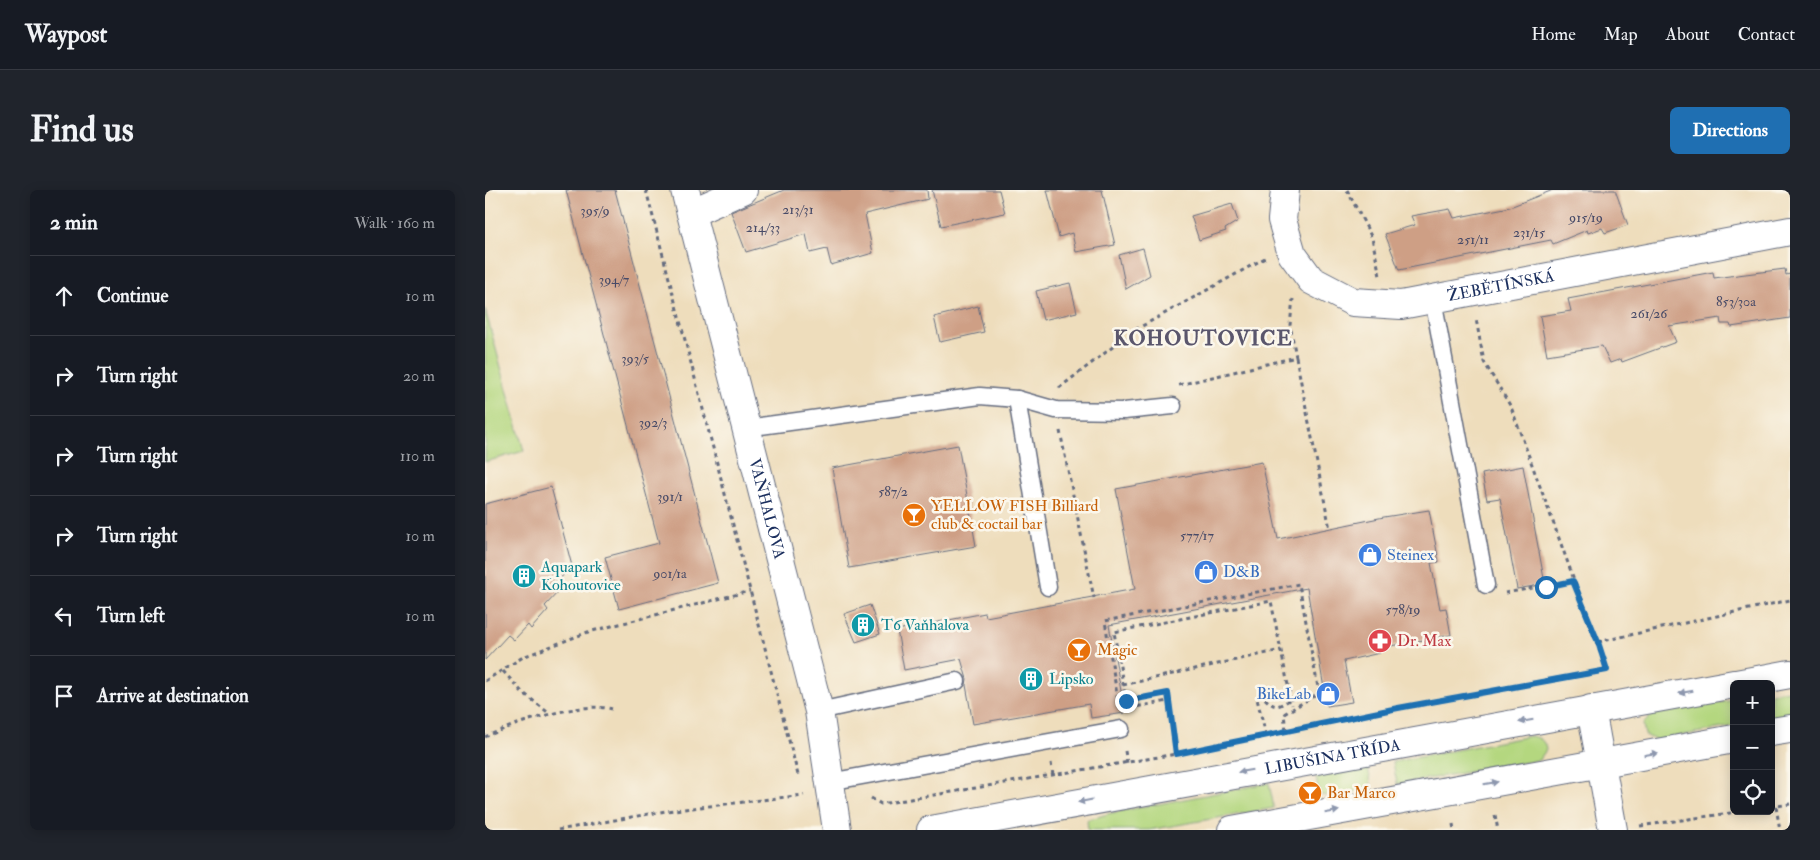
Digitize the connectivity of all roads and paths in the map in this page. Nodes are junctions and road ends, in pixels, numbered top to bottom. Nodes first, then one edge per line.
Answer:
1 (646, 190) edge
2 (743, 190) edge
3 (1285, 190) edge
4 (1347, 190) edge
5 (688, 201) edge
6 (1790, 231) edge
7 (1311, 280) junction
8 (1382, 284) dead end
9 (1433, 299) junction
10 (1296, 357) junction
11 (1484, 362) dead end
12 (1170, 386) dead end
13 (1017, 399) junction
14 (1173, 406) dead end
15 (746, 428) junction
16 (1330, 529) dead end
17 (1573, 581) junction
18 (1486, 585) dead end
19 (1048, 586) dead end
20 (751, 591) junction
21 (1514, 592) dead end
22 (1790, 600) edge
23 (1598, 642) junction
24 (1281, 650) junction
25 (503, 671) junction
26 (1790, 674) edge
27 (1757, 680) edge
28 (485, 681) edge
29 (957, 681) dead end
30 (1730, 685) edge
31 (1123, 686) junction
32 (1291, 699) junction
33 (1169, 701) junction
34 (1292, 705) dead end
35 (1129, 708) dead end
36 (612, 709) dead end
37 (1591, 709) junction
38 (1120, 710) dead end
39 (819, 711) junction
40 (551, 714) junction
41 (1121, 729) dead end
42 (1790, 729) edge
43 (1286, 731) junction
44 (1775, 731) edge
45 (1266, 735) junction
46 (485, 737) edge
47 (1730, 740) edge
48 (1176, 754) junction
49 (1601, 763) junction
50 (799, 778) dead end
51 (801, 786) dead end
52 (830, 787) junction
53 (803, 795) junction
54 (1790, 804) edge
55 (1775, 807) edge
56 (1730, 813) edge
57 (1495, 815) dead end
58 (1775, 815) edge
59 (1453, 824) dead end
60 (1625, 828) edge
61 (558, 830) edge
62 (837, 830) edge
63 (931, 830) edge
64 (1232, 830) edge
65 (1454, 830) edge
66 (1498, 830) edge
67 (1779, 830) edge

1 - 20 path
2 - 5 street
3 - 7 street, ŽEBĚTÍNSKÁ
4 - 8 path
5 - 15 street, VAŇHALOVA
6 - 9 street, ŽEBĚTÍNSKÁ
7 - 9 street, ŽEBĚTÍNSKÁ
7 - 10 path
9 - 18 lane
10 - 12 path
10 - 16 path
11 - 17 path
13 - 14 lane
13 - 15 lane
13 - 19 lane
15 - 39 street, VAŇHALOVA
17 - 21 path
17 - 23 path
20 - 25 path
20 - 50 path
22 - 23 path
23 - 43 path
24 - 31 path
24 - 31 path
24 - 32 path
25 - 28 path
25 - 40 path
26 - 27 street, LIBUŠINA TŘÍDA
29 - 39 lane
30 -> 37 street, LIBUŠINA TŘÍDA
31 - 33 path
32 - 34 path
32 - 45 path
33 - 35 path
33 - 48 path
36 - 40 path
37 - 49 street
37 -> 63 street, LIBUŠINA TŘÍDA
38 - 43 path
39 - 52 street, VAŇHALOVA
40 - 46 path
41 - 52 lane
42 - 44 street
43 - 45 path
45 - 48 path
49 -> 47 street
48 - 52 path
49 - 60 street
64 -> 49 street
51 - 53 path
52 - 53 path
52 - 62 street, VAŇHALOVA
53 - 61 path
54 - 55 path
56 - 60 path
57 - 66 path
58 - 67 path
59 - 65 path

